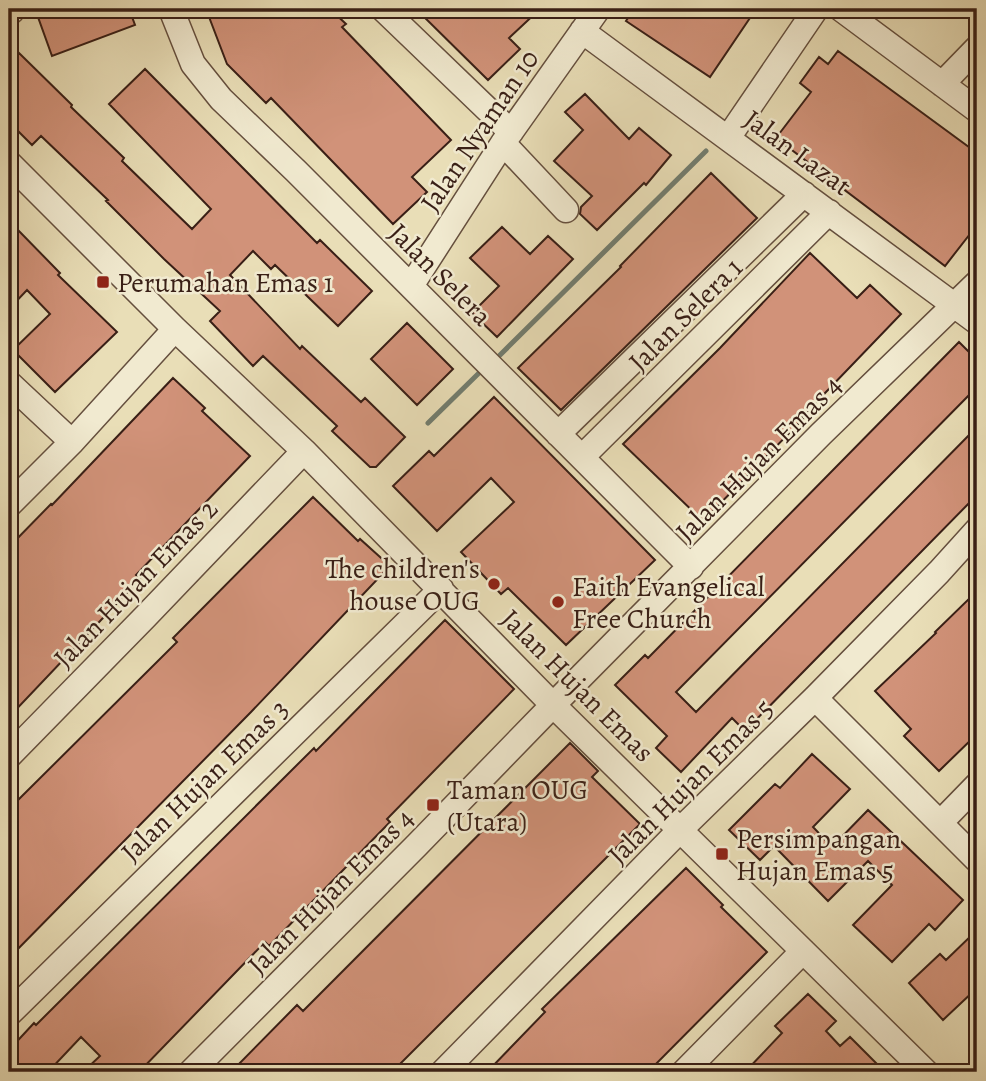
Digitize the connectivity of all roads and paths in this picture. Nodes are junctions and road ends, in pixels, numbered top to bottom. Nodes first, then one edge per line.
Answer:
1 (171, 9) edge
2 (383, 9) edge
3 (598, 9) edge
4 (816, 9) edge
5 (841, 9) edge
6 (582, 31) junction
7 (977, 48) edge
8 (942, 84) junction
9 (977, 110) edge
10 (507, 138) junction
11 (728, 138) junction
12 (9, 163) edge
13 (804, 194) junction
14 (566, 210) dead end
15 (829, 212) junction
16 (977, 283) edge
17 (411, 286) junction
18 (955, 306) junction
19 (977, 322) edge
20 (175, 329) junction
21 (9, 383) edge
22 (558, 434) junction
23 (72, 442) junction
24 (304, 451) junction
25 (582, 457) junction
26 (9, 505) edge
27 (973, 543) edge
28 (691, 567) junction
29 (441, 589) junction
30 (816, 698) junction
31 (553, 705) junction
32 (9, 756) edge
33 (977, 785) edge
34 (940, 823) junction
35 (680, 830) junction
36 (977, 860) edge
37 (803, 951) junction
38 (9, 1014) edge
39 (191, 1072) edge
40 (443, 1072) edge
41 (684, 1072) edge
42 (926, 1072) edge

1 - 17 street, Jalan Selera
2 - 10 street
3 - 6 street, Jalan Nyaman 10
4 - 11 street
5 - 8 street
6 - 10 street, Jalan Nyaman 10
6 - 11 street, Jalan Lazat
7 - 8 street
8 - 9 street
10 - 14 street
10 - 17 street, Jalan Nyaman 10
11 - 13 street, Jalan Lazat
12 - 20 street, Jalan Hujan Emas
13 - 15 street, Jalan Lazat
13 - 22 street, Jalan Selera 1
15 - 18 street, Jalan Lazat
15 - 25 street, Jalan Selera 1
16 - 18 street, Jalan Hujan Emas 4
17 - 22 street, Jalan Selera
18 - 19 street, Jalan Lazat
18 - 28 street, Jalan Hujan Emas 4
20 - 23 street
20 - 24 street, Jalan Hujan Emas
21 - 23 street
22 - 25 street, Jalan Selera
23 - 26 street
24 - 29 street, Jalan Hujan Emas
24 - 32 street, Jalan Hujan Emas 2
25 - 28 street, Jalan Selera
27 - 30 street, Jalan Hujan Emas 5
28 - 31 street, Jalan Hujan Emas 4
29 - 31 street, Jalan Hujan Emas
29 - 38 street, Jalan Hujan Emas 3
30 - 34 street
30 - 35 street, Jalan Hujan Emas 5
31 - 35 street, Jalan Hujan Emas
31 - 39 street, Jalan Hujan Emas 4
33 - 34 street
34 - 36 street
35 - 37 street, Jalan Hujan Emas
35 - 40 street, Jalan Hujan Emas 5
37 - 41 street
37 - 42 street, Jalan Hujan Emas

